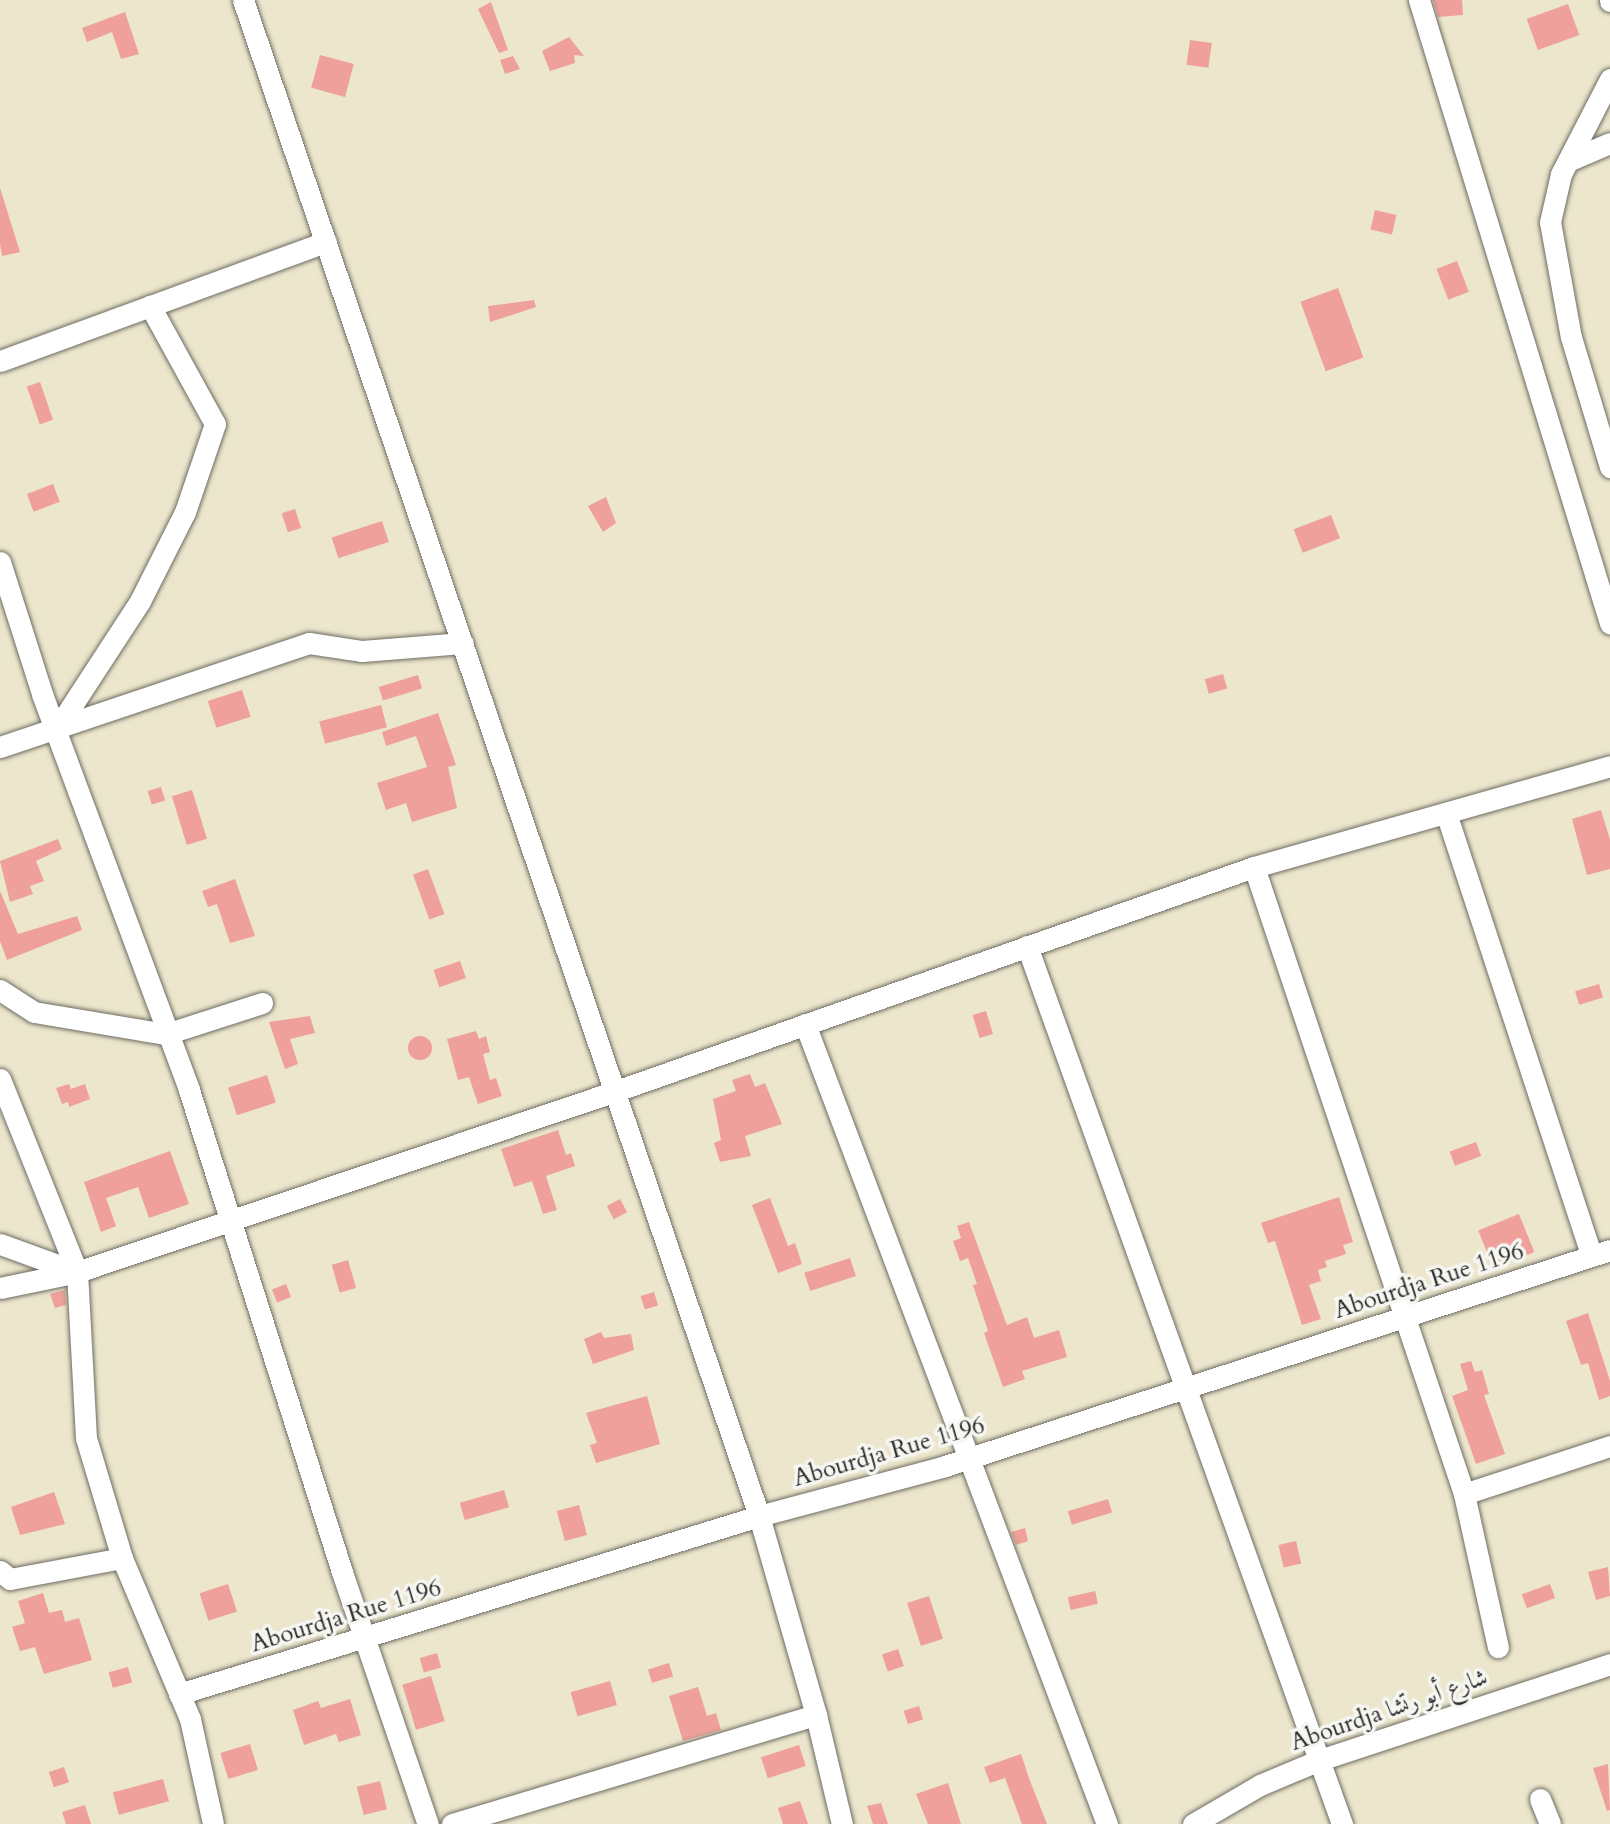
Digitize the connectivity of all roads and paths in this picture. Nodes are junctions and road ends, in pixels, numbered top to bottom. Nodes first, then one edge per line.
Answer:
1 (243, 0) edge
2 (1419, 0) edge
3 (1610, 79) edge
4 (1610, 143) edge
5 (1570, 160) junction
6 (326, 242) junction
7 (150, 306) junction
8 (0, 361) edge
9 (1610, 467) edge
10 (0, 562) edge
11 (1610, 623) edge
12 (463, 643) junction
13 (56, 730) junction
14 (0, 747) edge
15 (1610, 766) edge
16 (1446, 813) junction
17 (1254, 867) junction
18 (1027, 946) junction
19 (0, 990) edge
20 (262, 1003) dead end
21 (804, 1024) junction
22 (166, 1034) junction
23 (0, 1079) edge
24 (616, 1091) junction
25 (232, 1220) junction
26 (0, 1244) edge
27 (1601, 1253) edge
28 (77, 1272) junction
29 (0, 1288) edge
30 (1405, 1318) junction
31 (1186, 1385) junction
32 (1610, 1446) edge
33 (969, 1458) junction
34 (1464, 1494) junction
35 (758, 1516) junction
36 (122, 1558) junction
37 (3, 1582) edge
38 (364, 1637) junction
39 (1498, 1647) dead end
40 (1610, 1664) edge
41 (179, 1694) junction
42 (816, 1715) junction
43 (1317, 1760) junction
44 (1540, 1799) dead end
45 (213, 1824) edge
46 (428, 1824) edge
47 (452, 1824) edge
48 (842, 1824) edge
49 (1107, 1824) edge
50 (1194, 1824) edge
51 (1342, 1824) edge
52 (1550, 1824) edge

1 - 6 street
2 - 11 street
3 - 5 street
4 - 5 street
5 - 9 street
6 - 7 street
6 - 12 street
7 - 8 street
7 - 13 street
10 - 13 street
12 - 13 street
12 - 24 street
13 - 14 street
13 - 22 street
15 - 16 street
16 - 17 street
16 - 27 street
17 - 18 street
17 - 30 street
18 - 21 street
18 - 31 street
19 - 22 street
20 - 22 street
21 - 24 street
21 - 33 street
22 - 25 street
23 - 28 street
24 - 25 street
24 - 35 street
25 - 28 street
25 - 38 street
26 - 28 street
27 - 30 street, Abourdja Rue 1196
28 - 29 street
28 - 36 street
30 - 31 street, Abourdja Rue 1196
30 - 34 street
31 - 33 street, Abourdja Rue 1196
31 - 43 street
32 - 34 street
33 - 35 street, Abourdja Rue 1196
33 - 49 street
34 - 39 street
35 - 38 street, Abourdja Rue 1196
35 - 42 street
36 - 37 street
36 - 41 street
38 - 41 street, Abourdja Rue 1196
38 - 46 street
40 - 43 street, Abourdja شارع أبو رتشا
41 - 45 street
42 - 47 street
42 - 48 street
43 - 50 street, Abourdja شارع أبو رتشا
43 - 51 street
44 - 52 street

